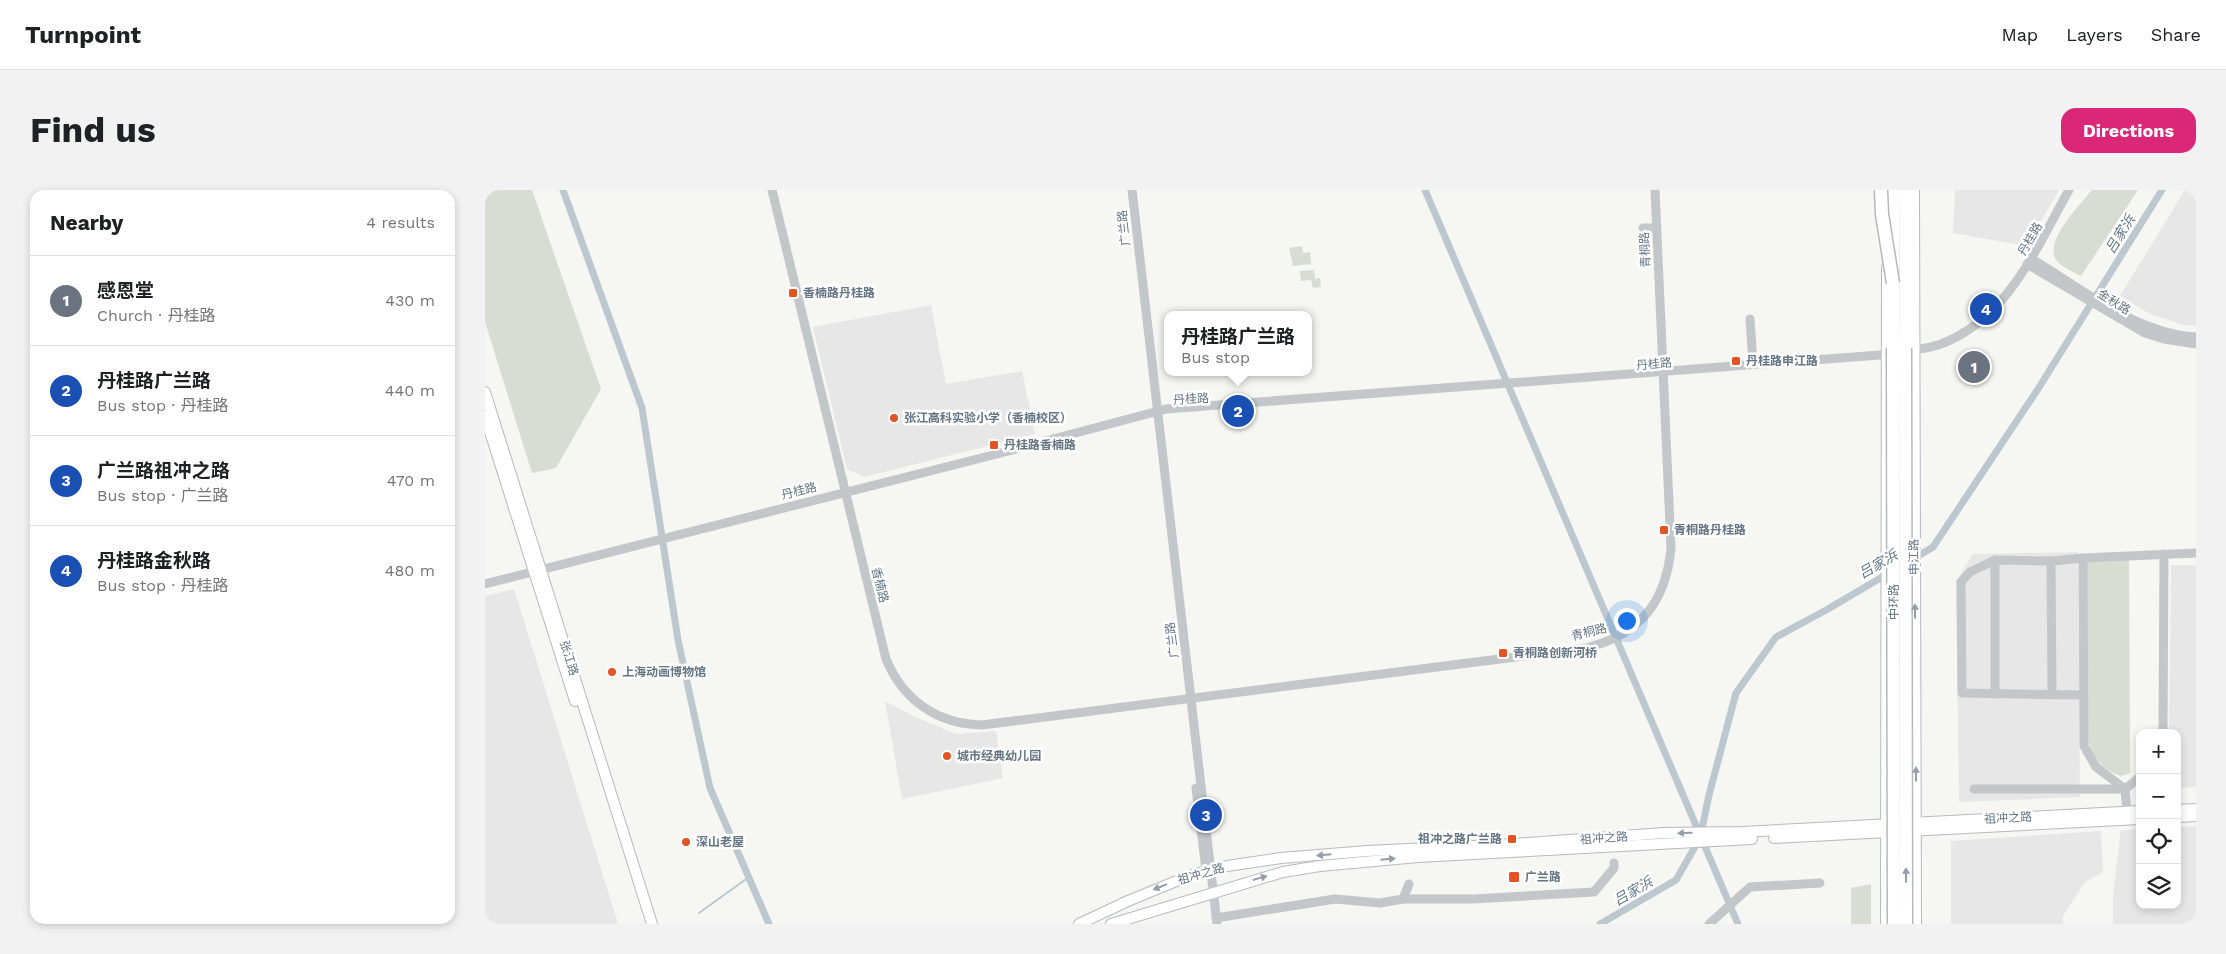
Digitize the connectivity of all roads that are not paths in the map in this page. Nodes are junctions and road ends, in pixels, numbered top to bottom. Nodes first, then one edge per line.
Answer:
1 (772, 190) edge
2 (1132, 190) edge
3 (1655, 190) edge
4 (1881, 190) edge
5 (1887, 190) edge
6 (1894, 190) edge
7 (1906, 190) edge
8 (1913, 190) edge
9 (2069, 190) edge
10 (2074, 190) edge
11 (1643, 228) dead end
12 (1657, 228) junction
13 (1906, 251) junction
14 (2030, 262) junction
15 (1893, 283) junction
16 (2116, 314) junction
17 (1750, 319) dead end
18 (2196, 337) edge
19 (2196, 344) edge
20 (1914, 352) junction
21 (1888, 354) junction
22 (1753, 364) junction
23 (1663, 373) junction
24 (485, 392) edge
25 (1157, 413) junction
26 (485, 416) edge
27 (845, 492) junction
28 (2196, 553) edge
29 (2163, 554) junction
30 (2083, 558) junction
31 (1995, 560) junction
32 (2051, 561) junction
33 (538, 571) junction
34 (485, 584) edge
35 (1995, 694) junction
36 (2052, 694) junction
37 (2083, 695) junction
38 (1189, 700) junction
39 (2163, 729) edge
40 (2136, 780) edge
41 (1974, 789) dead end
42 (2125, 789) junction
43 (2196, 809) edge
44 (2181, 810) edge
45 (2136, 811) edge
46 (2127, 812) junction
47 (2196, 816) edge
48 (2181, 817) edge
49 (2136, 819) edge
50 (1916, 826) junction
51 (1886, 828) junction
52 (1663, 838) junction
53 (1614, 863) dead end
54 (1209, 871) junction
55 (1820, 883) dead end
56 (1409, 884) dead end
57 (1212, 894) junction
58 (1403, 899) junction
59 (1215, 922) edge
60 (645, 924) edge
61 (653, 924) edge
62 (1079, 924) edge
63 (1111, 924) edge
64 (1709, 924) edge
65 (1886, 924) edge
66 (1894, 924) edge
67 (1906, 924) edge
68 (1916, 924) edge

1 - 27 street, 香楠路
2 - 25 street, 广兰路
3 - 12 street, 青桐路
4 - 15 highway, bridge
5 - 21 main road
6 - 15 highway, 中环路, bridge
7 - 13 highway, 中环路
8 - 13 highway
8 - 20 main road, 申江路
9 - 14 street, 丹桂路
10 - 14 street, 丹桂路
11 - 12 street
12 - 23 street, 青桐路
67 -> 13 highway, 中环路, bridge
14 - 16 street, 金秋路
14 - 20 street, 丹桂路
15 - 21 highway, 中环路
16 - 18 street, 金秋路
16 - 19 street, 金秋路
17 - 22 street
20 - 21 street, 丹桂路
50 -> 20 main road, 申江路
21 - 22 street, 丹桂路
21 - 23 street, 丹桂路
21 - 51 main road
21 - 66 highway, 中环路, bridge
22 - 23 street, 丹桂路
23 - 25 street, 丹桂路
23 - 38 street, 青桐路
24 - 33 main road, 张江路
25 - 27 street, 丹桂路
25 - 38 street, 广兰路
26 - 33 main road, 张江路
27 - 33 street, 丹桂路
27 - 38 street, 香楠路
28 - 29 street
29 - 30 street
29 - 39 street
30 - 32 street
30 - 37 street
31 - 32 street
31 - 35 street
31 - 35 street
32 - 36 street
33 - 34 street, 丹桂路
33 - 60 main road, 张江路
33 - 61 main road, 张江路
35 - 36 street
36 - 37 street
37 - 42 street
38 - 54 street, 广兰路
40 - 42 street
41 - 42 street
42 - 46 street
43 - 44 main road
45 - 46 main road, 祖冲之路
46 - 50 main road, 祖冲之路
47 - 48 main road
49 - 50 main road, 祖冲之路
50 - 51 main road, 祖冲之路
50 - 68 main road, 申江路
51 - 52 main road, 祖冲之路
51 - 65 main road
52 -> 54 main road, 祖冲之路
57 -> 52 main road, 祖冲之路
53 - 58 street
54 - 57 street, 广兰路
54 -> 62 main road, 祖冲之路
55 - 64 street
56 - 58 street
57 - 59 street, 广兰路
57 - 63 main road, 祖冲之路
58 - 59 street

